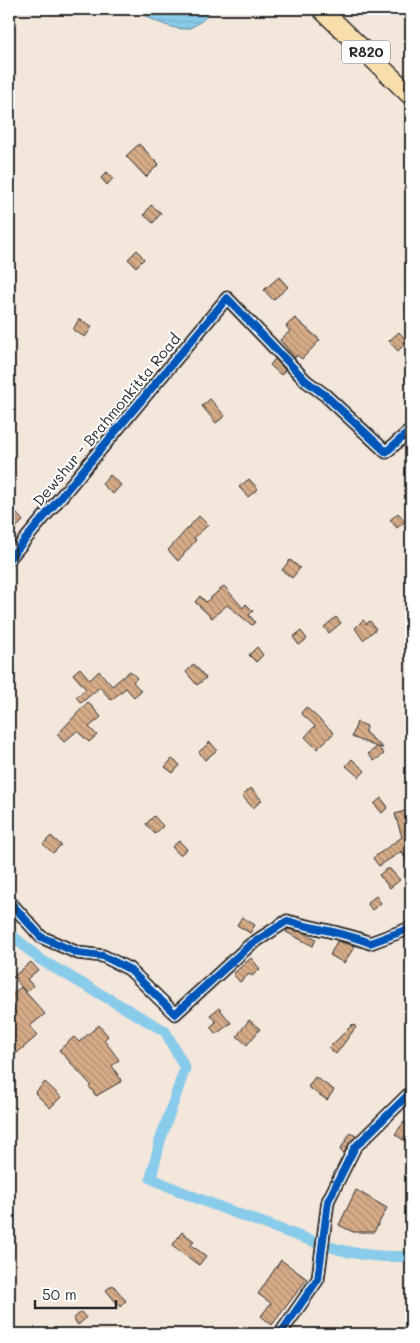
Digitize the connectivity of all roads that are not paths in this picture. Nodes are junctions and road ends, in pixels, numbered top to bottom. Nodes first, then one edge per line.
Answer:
1 (321, 9) edge
2 (411, 96) edge
3 (411, 430) edge
4 (9, 559) edge
5 (9, 902) edge
6 (17, 911) junction
7 (9, 919) edge
8 (411, 928) edge
9 (411, 1092) edge
10 (280, 1334) edge

1 - 2 main road, R820
3 - 4 street, Dewshur - Brahmonkitta Road
5 - 6 street
6 - 7 street
6 - 8 street
9 - 10 street

